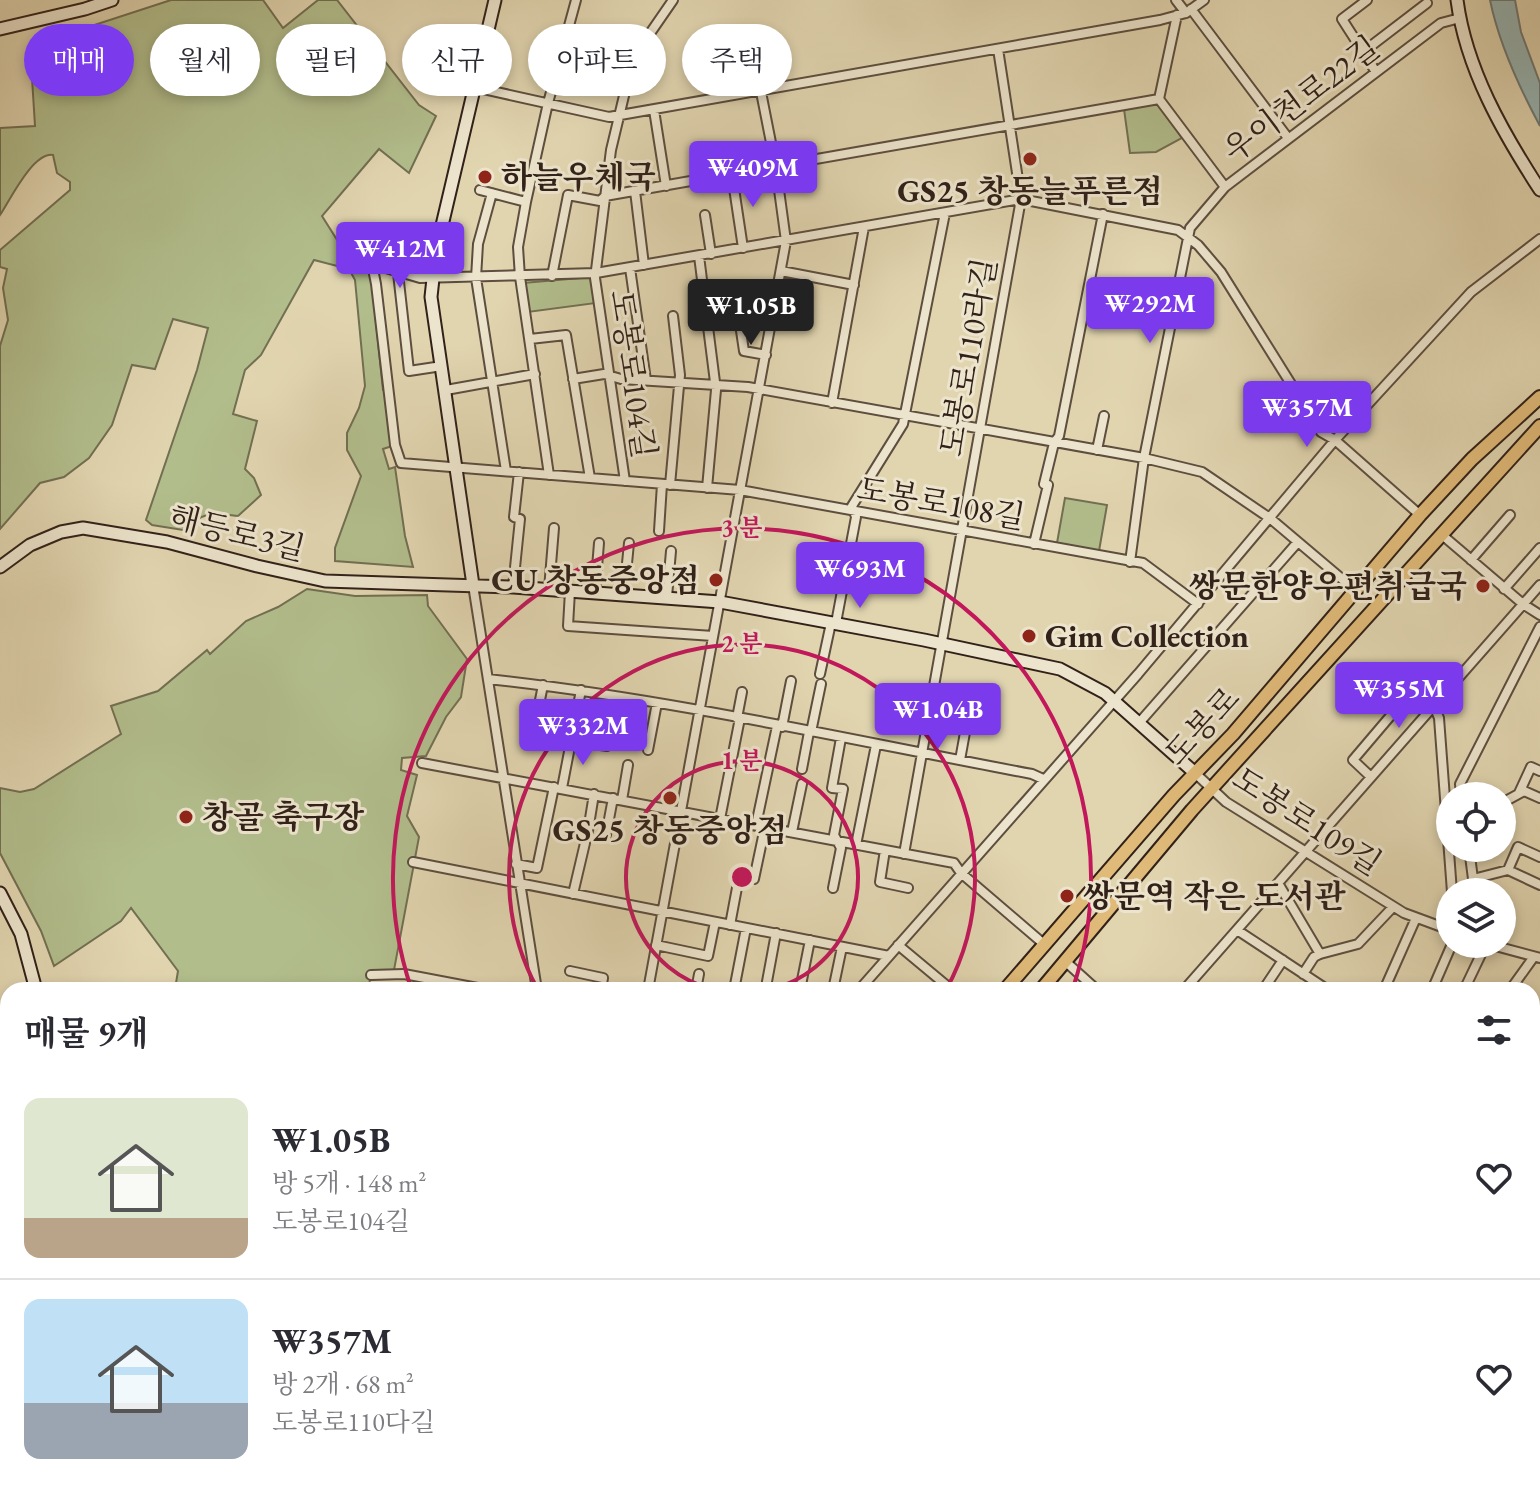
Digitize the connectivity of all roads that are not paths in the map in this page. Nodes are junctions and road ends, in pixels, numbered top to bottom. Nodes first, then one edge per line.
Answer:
1 (112, 0) edge
2 (495, 0) edge
3 (576, 0) edge
4 (673, 0) edge
5 (1176, 0) edge
6 (1204, 0) edge
7 (1367, 0) edge
8 (1457, 0) edge
9 (1427, 3) dead end
10 (1185, 13) junction
11 (1460, 18) junction
12 (489, 24) edge
13 (0, 29) edge
14 (998, 49) junction
15 (1363, 52) junction
16 (1376, 72) junction
17 (792, 86) edge
18 (512, 95) edge
19 (472, 96) edge
20 (737, 96) edge
21 (762, 96) edge
22 (1159, 99) junction
23 (548, 103) junction
24 (654, 110) junction
25 (619, 115) junction
26 (1010, 126) junction
27 (1288, 138) junction
28 (776, 168) junction
29 (732, 175) junction
30 (666, 186) junction
31 (1225, 187) junction
32 (480, 190) dead end
33 (1540, 190) edge
34 (635, 191) junction
35 (492, 193) junction
36 (605, 196) junction
37 (1021, 199) junction
38 (526, 202) junction
39 (945, 213) junction
40 (1103, 214) junction
41 (705, 215) dead end
42 (864, 227) junction
43 (1187, 237) junction
44 (1540, 239) edge
45 (786, 241) junction
46 (743, 248) junction
47 (711, 254) junction
48 (699, 256) junction
49 (644, 265) junction
50 (630, 268) junction
51 (781, 271) junction
52 (398, 273) junction
53 (596, 273) junction
54 (552, 276) junction
55 (433, 277) junction
56 (520, 277) junction
57 (476, 278) junction
58 (854, 285) junction
59 (736, 297) dead end
60 (673, 316) dead end
61 (530, 339) junction
62 (766, 355) junction
63 (442, 366) junction
64 (535, 374) junction
65 (611, 374) junction
66 (573, 379) junction
67 (646, 380) junction
68 (493, 382) junction
69 (680, 383) junction
70 (715, 385) junction
71 (760, 389) junction
72 (446, 390) junction
73 (1540, 397) edge
74 (832, 403) junction
75 (905, 416) junction
76 (1104, 416) dead end
77 (1540, 426) edge
78 (980, 430) junction
79 (1335, 440) junction
80 (1054, 443) junction
81 (1097, 450) junction
82 (1144, 458) junction
83 (456, 467) junction
84 (506, 471) junction
85 (519, 472) junction
86 (549, 475) junction
87 (590, 478) junction
88 (625, 481) junction
89 (666, 484) junction
90 (707, 488) junction
91 (740, 490) junction
92 (854, 511) junction
93 (1420, 515) junction
94 (1510, 515) dead end
95 (1271, 519) junction
96 (554, 528) dead end
97 (961, 530) junction
98 (659, 531) dead end
99 (1441, 534) junction
100 (599, 543) dead end
101 (629, 543) dead end
102 (1297, 543) junction
103 (1034, 544) junction
104 (1540, 548) edge
105 (671, 551) dead end
106 (1471, 560) junction
107 (1130, 562) junction
108 (0, 567) edge
109 (473, 585) junction
110 (1540, 585) edge
111 (513, 587) junction
112 (549, 589) junction
113 (1504, 589) junction
114 (1355, 590) junction
115 (570, 591) junction
116 (595, 592) junction
117 (624, 594) junction
118 (667, 597) junction
119 (720, 602) junction
120 (1198, 604) junction
121 (1523, 604) junction
122 (1540, 615) edge
123 (834, 623) junction
124 (1540, 627) edge
125 (713, 636) junction
126 (942, 644) junction
127 (488, 679) junction
128 (791, 681) dead end
129 (543, 685) junction
130 (581, 690) junction
131 (742, 692) dead end
132 (619, 697) junction
133 (1441, 697) junction
134 (1113, 700) junction
135 (657, 703) junction
136 (1434, 706) junction
137 (699, 711) junction
138 (968, 716) dead end
139 (739, 718) junction
140 (1139, 723) junction
141 (779, 727) junction
142 (810, 732) junction
143 (841, 738) junction
144 (571, 740) junction
145 (876, 745) junction
146 (648, 750) dead end
147 (921, 753) junction
148 (960, 760) junction
149 (422, 763) dead end
150 (628, 765) dead end
151 (802, 769) dead end
152 (1540, 771) edge
153 (1195, 773) junction
154 (1371, 777) junction
155 (502, 778) junction
156 (1043, 779) junction
157 (1461, 782) edge
158 (802, 784) dead end
159 (558, 788) junction
160 (1212, 789) junction
161 (1519, 793) junction
162 (594, 794) junction
163 (1516, 795) edge
164 (1540, 798) edge
165 (618, 799) junction
166 (681, 811) junction
167 (720, 819) junction
168 (760, 826) junction
169 (588, 831) dead end
170 (792, 832) junction
171 (606, 835) dead end
172 (838, 841) junction
173 (585, 843) dead end
174 (856, 845) junction
175 (885, 850) junction
176 (1306, 851) junction
177 (904, 854) junction
178 (1540, 857) edge
179 (413, 862) dead end
180 (1471, 862) edge
181 (516, 864) junction
182 (1508, 870) junction
183 (961, 873) junction
184 (1451, 878) edge
185 (1278, 883) junction
186 (520, 884) junction
187 (1540, 885) edge
188 (833, 888) dead end
189 (908, 888) dead end
190 (0, 893) edge
191 (573, 894) junction
192 (1393, 907) junction
193 (663, 911) junction
194 (1416, 918) junction
195 (715, 922) junction
196 (730, 925) junction
197 (1436, 925) edge
198 (746, 928) junction
199 (1237, 930) junction
200 (776, 933) junction
201 (810, 940) junction
202 (656, 945) junction
203 (898, 945) junction
204 (1045, 945) junction
205 (842, 947) junction
206 (1516, 952) edge
207 (1320, 954) junction
208 (889, 956) junction
209 (1446, 958) edge
210 (1480, 958) edge
211 (1536, 958) edge
212 (1283, 960) junction
213 (1066, 962) junction
214 (570, 971) dead end
215 (699, 974) dead end
216 (1303, 974) junction
217 (371, 975) dead end
218 (1316, 981) edge
219 (34, 982) edge
220 (446, 982) edge
221 (536, 982) edge
222 (602, 982) edge
223 (649, 982) edge
224 (698, 982) edge
225 (736, 982) edge
226 (767, 982) edge
227 (802, 982) edge
228 (835, 982) edge
229 (866, 982) edge
230 (942, 982) edge
231 (1012, 982) edge
232 (1048, 982) edge
233 (1088, 982) edge
234 (1191, 982) edge
235 (1268, 982) edge
236 (1388, 982) edge
237 (1435, 982) edge
238 (1468, 982) edge
239 (1516, 982) edge

1 - 13 street
2 - 12 street
3 - 23 street
4 - 25 street, 도봉로104길
5 - 10 street
6 - 10 street
7 - 15 street
8 - 11 street
9 - 15 street
10 - 14 street
10 - 22 street
10 - 27 street
11 - 16 street, 우이천로22길
11 - 33 street
14 - 17 street
14 - 26 street, 도봉로110라길
15 - 16 street
16 - 27 street, 우이천로22길
18 - 23 street
19 - 55 street
20 - 24 street
21 - 28 street
22 - 26 street
22 - 31 street
23 - 25 street
23 - 38 street
24 - 25 street
24 - 30 street
25 - 36 street, 도봉로104길
26 - 28 street
26 - 37 street, 도봉로110라길
27 - 31 street, 우이천로22길
28 - 29 street
28 - 45 street
29 - 30 street
29 - 46 street
30 - 34 street
31 - 43 street, 우이천로22길
32 - 35 street
34 - 36 street
34 - 49 street, 도봉로104길
35 - 38 street
35 - 57 street
36 - 53 street, 도봉로104길
36 - 54 street
37 - 39 street, 도봉로104길
37 - 40 street, 도봉로104길
37 - 78 street, 도봉로110라길
38 - 56 street
39 - 42 street, 도봉로104길
39 - 75 street
40 - 43 street, 도봉로104길
40 - 80 street
41 - 47 street
42 - 45 street, 도봉로104길
42 - 58 street
43 - 79 street, 도봉로104길
43 - 82 street
44 - 79 street
45 - 46 street, 도봉로104길
45 - 51 street
46 - 47 street, 도봉로104길
47 - 48 street, 도봉로104길
48 - 49 street, 도봉로104길
48 - 70 street
49 - 50 street, 도봉로104길
50 - 53 street, 도봉로104길
50 - 67 street, 도봉로104길
51 - 58 street
51 - 62 street
52 - 55 street, 도봉로104길
52 - 63 street
52 - 83 street, 도봉로108길
53 - 54 street, 도봉로104길
53 - 65 street, 도봉로104길
54 - 56 street, 도봉로104길
55 - 57 street, 도봉로104길
55 - 63 street
56 - 57 street, 도봉로104길
56 - 61 street
57 - 68 street
58 - 74 street
59 - 62 street
60 - 69 street, 도봉로104길
61 - 64 street
61 - 66 street
62 - 71 street
63 - 72 street
64 - 68 street
64 - 86 street
65 - 66 street
65 - 67 street
65 - 88 street, 도봉로104길
66 - 87 street
67 - 69 street
68 - 72 street
68 - 84 street
69 - 70 street
69 - 89 street, 도봉로104길
70 - 71 street
70 - 90 street
71 - 74 street
71 - 91 street
72 - 83 street
73 - 93 main road, 도봉로
74 - 75 street
75 - 78 street
75 - 92 street
76 - 81 street
77 - 99 main road, 도봉로
78 - 80 street
78 - 97 street, 도봉로110라길
79 - 93 street, 도봉로104길
79 - 95 street
80 - 81 street
80 - 103 street
81 - 82 street
82 - 95 street
82 - 107 street
83 - 84 street, 도봉로108길
83 - 109 street
84 - 85 street, 도봉로108길
85 - 86 street, 도봉로108길
85 - 111 street
86 - 87 street, 도봉로108길
87 - 88 street, 도봉로108길
88 - 89 street, 도봉로108길
89 - 90 street, 도봉로108길
89 - 98 street
90 - 91 street, 도봉로108길
91 - 92 street, 도봉로108길
91 - 119 street
92 - 97 street, 도봉로108길
92 - 123 street
93 - 114 main road, 도봉로
94 - 106 street
95 - 102 street
95 - 120 street
96 - 112 street
97 - 103 street, 도봉로108길
97 - 126 street, 도봉로110라길
99 - 106 street
99 - 160 main road, 도봉로
100 - 116 street
101 - 117 street
102 - 114 street
102 - 140 street
103 - 107 street, 도봉로108길
104 - 113 street
105 - 118 street
106 - 113 street
107 - 120 street, 도봉로108길
108 - 109 street, 해등로3길
109 - 111 street, 해등로3길
109 - 127 street
110 - 121 street
111 - 112 street, 해등로3길
112 - 115 street, 해등로3길
113 - 121 street
114 - 153 main road, 도봉로
115 - 116 street, 해등로3길
115 - 125 street
116 - 117 street, 해등로3길
117 - 118 street, 해등로3길
118 - 119 street, 해등로3길
119 - 123 street, 해등로3길
119 - 125 street
120 - 134 street
121 - 122 street
121 - 133 street
123 - 126 street, 해등로3길
123 - 142 street
124 - 157 street
125 - 137 street
126 - 134 street, 해등로3길
126 - 147 street, 도봉로110라길
127 - 129 street
127 - 155 street
128 - 141 street
129 - 130 street
129 - 144 street
130 - 132 street
130 - 144 street
131 - 139 street
132 - 135 street
132 - 144 street
133 - 136 street
133 - 154 street
134 - 140 street, 해등로3길
134 - 156 street
135 - 137 street
135 - 146 street
136 - 154 street
136 - 184 street
137 - 139 street
137 - 166 street
138 - 148 street
139 - 141 street
139 - 167 street
140 - 153 street, 해등로3길
141 - 142 street
141 - 168 street
142 - 143 street
142 - 151 street
143 - 145 street
143 - 172 street
144 - 159 street
145 - 147 street
145 - 174 street
147 - 148 street
147 - 177 street, 도봉로110라길
148 - 156 street
149 - 155 street
150 - 165 street
152 - 161 street
153 - 160 street, 도봉로109길
153 - 204 main road, 도봉로
154 - 176 street
155 - 159 street
155 - 181 street
156 - 183 street
158 - 170 street
159 - 162 street
159 - 181 street
160 - 176 street, 도봉로109길
160 - 213 main road, 도봉로
161 - 163 street
161 - 164 street
162 - 165 street
162 - 169 street
165 - 166 street
165 - 171 street
166 - 167 street
166 - 193 street
167 - 168 street
168 - 170 street
168 - 196 street
170 - 172 street
172 - 174 street
172 - 188 street
173 - 191 street
174 - 175 street
175 - 177 street
175 - 189 street
176 - 185 street
176 - 192 street, 도봉로109길
177 - 183 street
178 - 182 street
179 - 186 street
180 - 182 street
181 - 186 street
182 - 187 street
183 - 203 street
183 - 204 street
185 - 199 street
185 - 207 street
186 - 191 street
186 - 221 street
190 - 219 street
191 - 193 street
192 - 194 street, 도봉로109길
192 - 207 street, 도봉로109길
193 - 195 street
193 - 202 street
194 - 197 street, 도봉로109길
194 - 236 street
195 - 196 street
195 - 202 street
196 - 198 street
198 - 200 street
198 - 225 street
199 - 212 street
199 - 234 street
200 - 201 street
200 - 226 street
201 - 205 street
201 - 227 street
202 - 223 street
203 - 208 street
203 - 230 street
204 - 231 main road, 도봉로
205 - 208 street
205 - 228 street
206 - 211 street
207 - 216 street
208 - 229 street
209 - 237 street
210 - 238 street
211 - 239 street
212 - 216 street
212 - 235 street
213 - 232 main road, 도봉로
213 - 233 street
214 - 222 street
215 - 224 street
216 - 218 street
217 - 220 street

